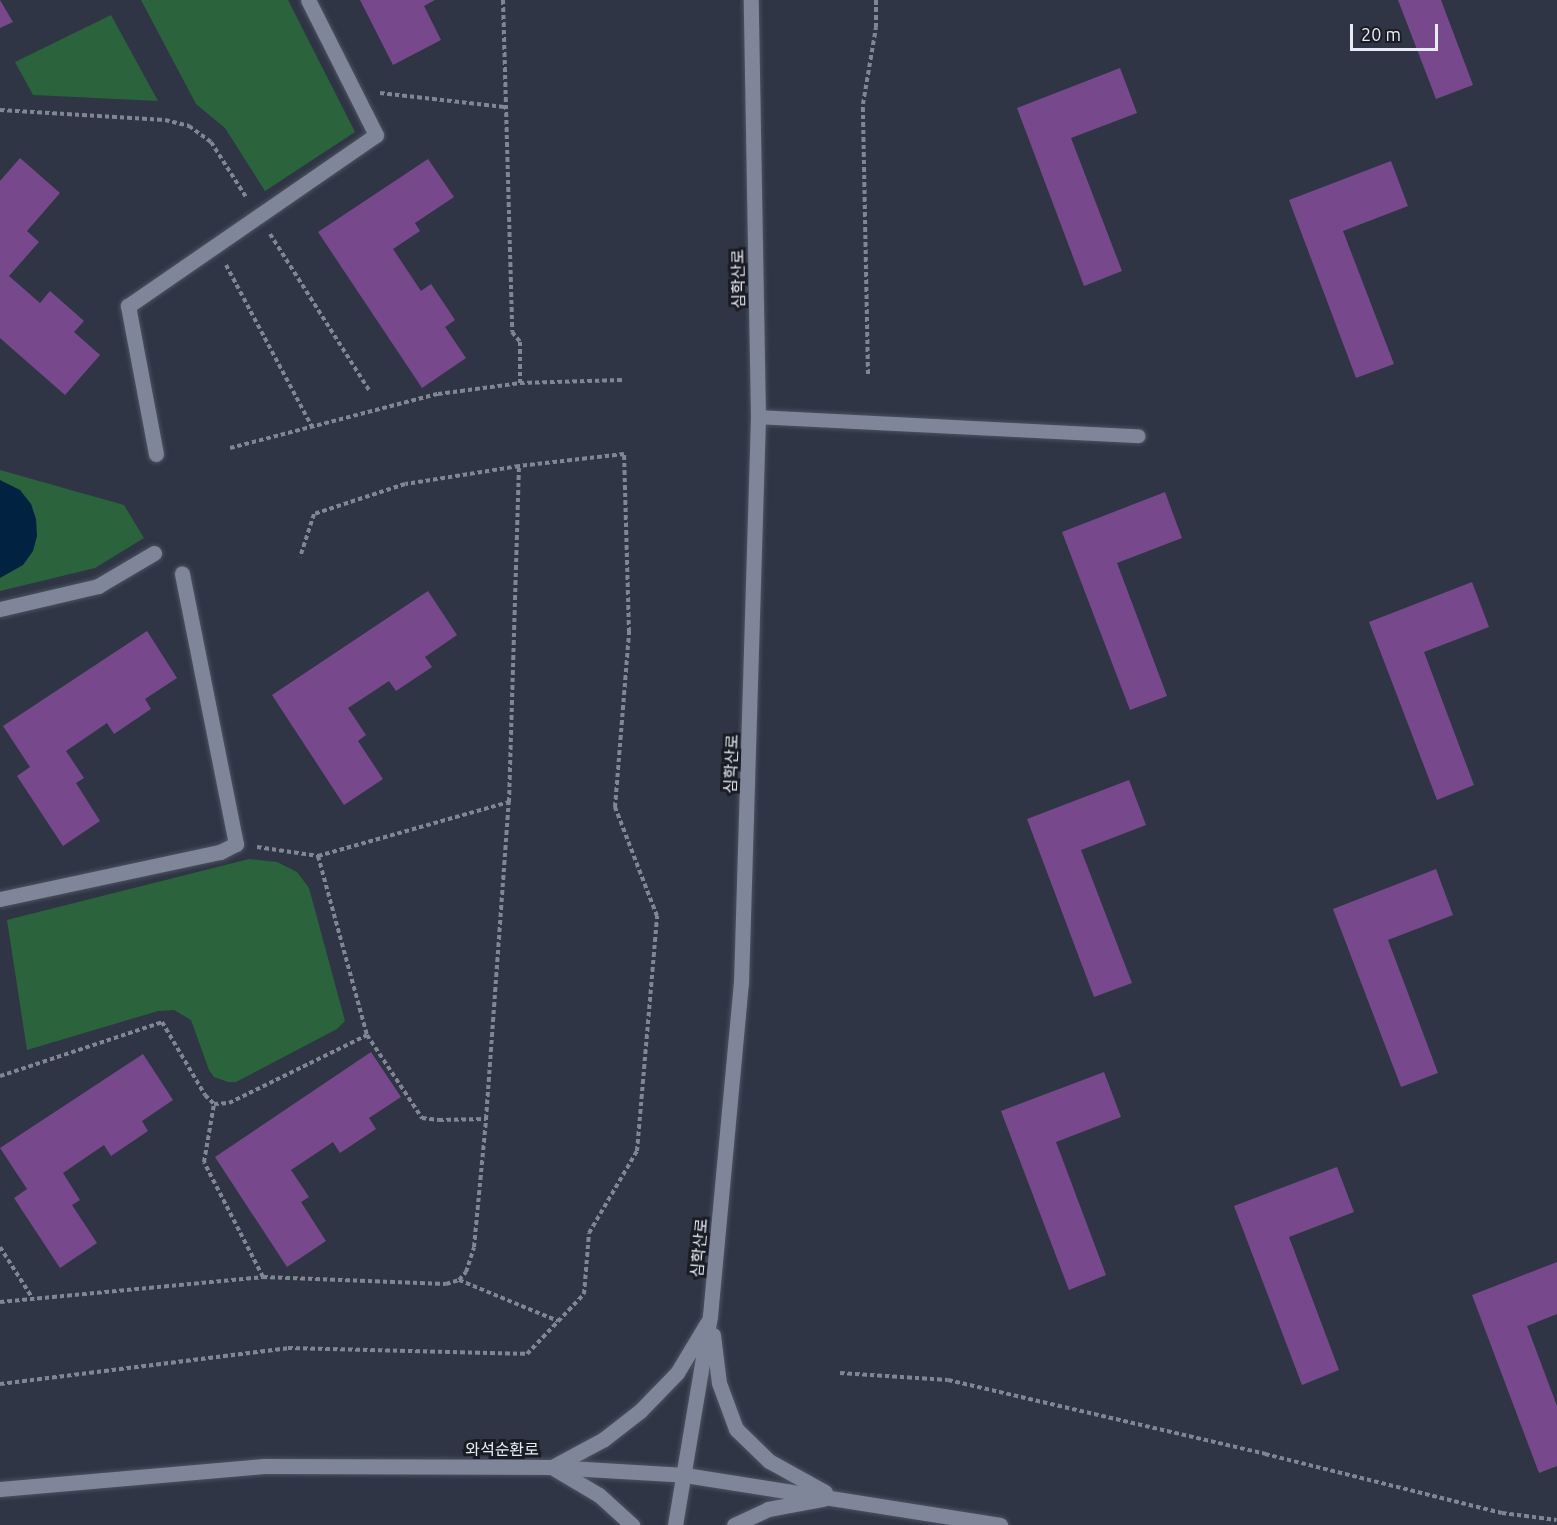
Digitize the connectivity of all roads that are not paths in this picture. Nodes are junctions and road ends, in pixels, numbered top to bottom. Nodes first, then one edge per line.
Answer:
1 (308, 0) edge
2 (751, 0) edge
3 (758, 417) junction
4 (1139, 436) dead end
5 (156, 454) dead end
6 (154, 553) dead end
7 (182, 573) dead end
8 (0, 609) edge
9 (0, 899) edge
10 (711, 1316) junction
11 (552, 1467) junction
12 (686, 1475) junction
13 (0, 1489) edge
14 (835, 1497) junction
15 (632, 1525) edge
16 (675, 1525) edge
17 (734, 1525) edge
18 (1000, 1525) edge

1 - 5 street
2 - 3 street, 심학산로
3 - 4 lane
3 - 10 street, 심학산로
6 - 8 street
7 - 9 street
10 - 11 street
10 - 12 street, 심학산로
10 - 14 street
11 - 12 street, 와석순환로
11 - 13 street, 와석순환로
11 - 15 street
12 - 14 street, 와석순환로
12 - 16 street, 심학산로
14 - 17 street
14 - 18 street, 와석순환로

